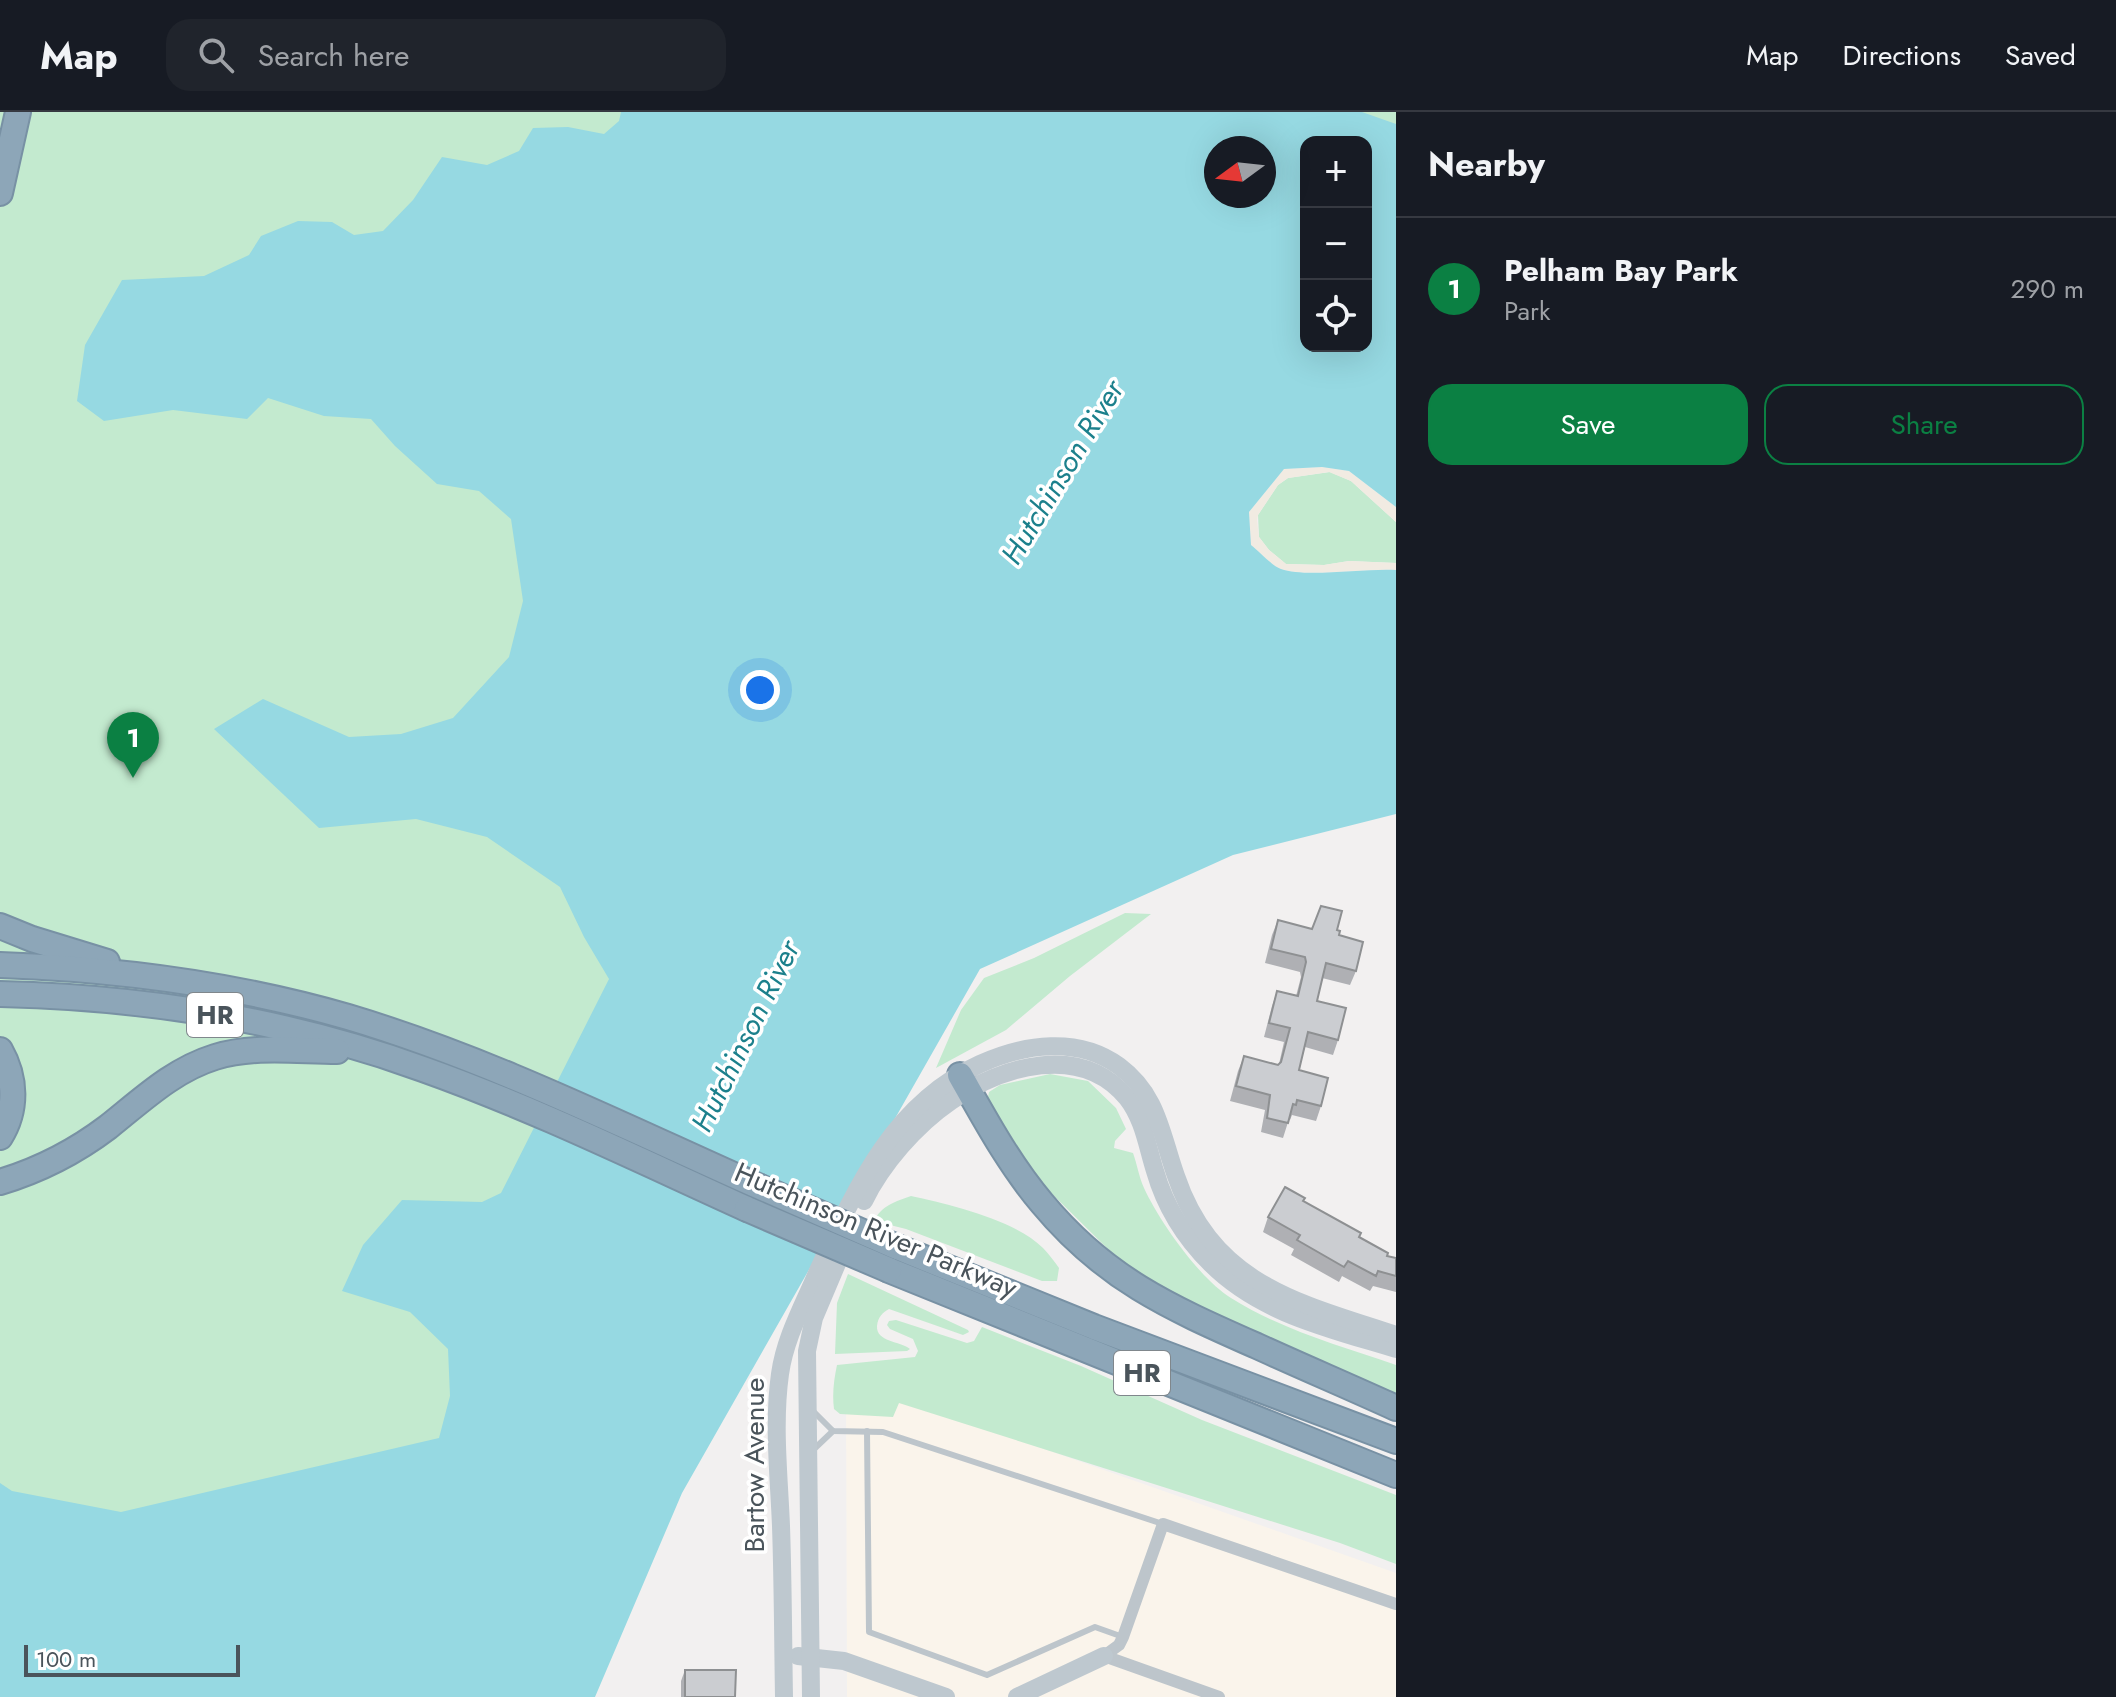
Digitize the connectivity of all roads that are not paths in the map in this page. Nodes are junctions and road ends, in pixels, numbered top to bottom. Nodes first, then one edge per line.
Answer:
1 (18, 112) edge
2 (0, 193) edge
3 (0, 926) edge
4 (0, 965) edge
5 (143, 975) junction
6 (0, 994) edge
7 (0, 1050) edge
8 (373, 1052) junction
9 (965, 1083) junction
10 (0, 1137) edge
11 (0, 1182) edge
12 (837, 1246) junction
13 (814, 1318) junction
14 (1396, 1335) edge
15 (1396, 1349) edge
16 (1396, 1408) edge
17 (833, 1431) junction
18 (867, 1431) junction
19 (1396, 1441) edge
20 (1396, 1475) edge
21 (1163, 1524) junction
22 (808, 1550) junction
23 (1396, 1604) edge
24 (1123, 1637) junction
25 (783, 1656) junction
26 (1104, 1656) junction
27 (810, 1657) junction
28 (941, 1696) edge
29 (784, 1697) edge
30 (811, 1697) edge
31 (1017, 1697) edge
32 (1219, 1697) edge

1 - 2 highway
3 - 5 highway
4 - 5 highway, Hutchinson River Parkway / HR
5 - 19 highway, Hutchinson River Parkway / HR, bridge
6 - 8 highway, Hutchinson River Parkway / HR
7 - 10 highway
8 - 11 highway
8 - 20 highway, Hutchinson River Parkway / HR, bridge
9 - 12 street
9 - 14 street
9 - 15 street
9 - 16 highway
12 - 13 street, Bartow Avenue
12 - 25 street, Bartow Avenue
13 - 17 lane
13 - 22 street, Bartow Avenue
17 - 18 lane
17 - 22 lane
18 - 21 lane
18 - 24 lane
21 - 23 street
21 - 24 street
22 - 27 street, Bartow Avenue
24 - 26 street
25 - 27 street
25 - 29 street, Bartow Avenue
26 - 31 street
26 - 32 street
27 - 28 street
27 - 30 street, Bartow Avenue

